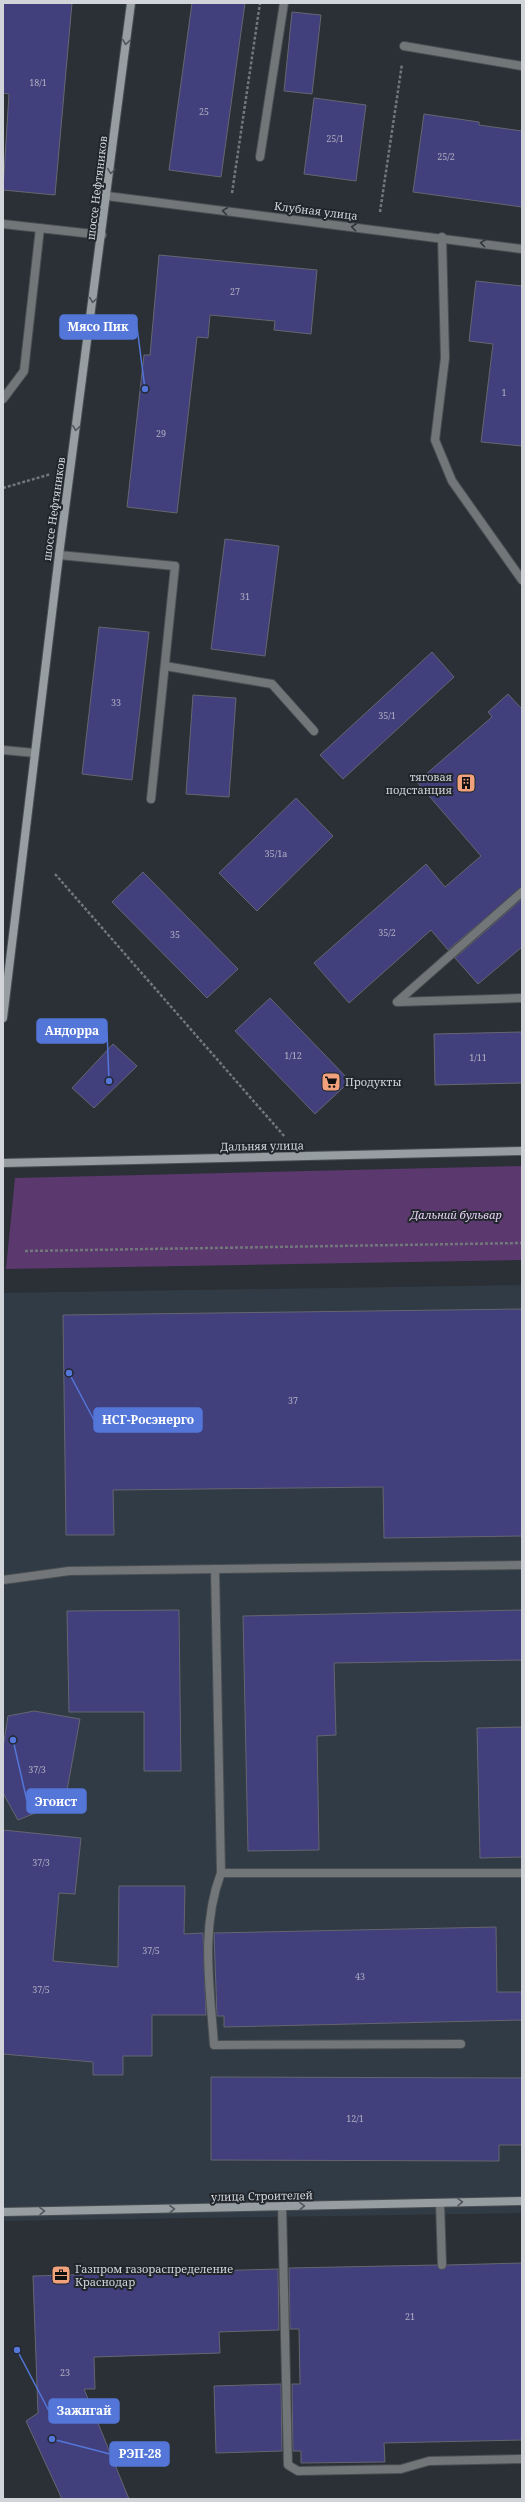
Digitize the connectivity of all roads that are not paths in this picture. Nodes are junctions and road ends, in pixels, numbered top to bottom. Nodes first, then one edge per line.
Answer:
1 (131, 3) edge
2 (284, 3) edge
3 (404, 46) road end
4 (522, 66) edge
5 (260, 157) dead end
6 (107, 196) junction
7 (3, 224) edge
8 (40, 228) junction
9 (102, 235) junction
10 (442, 237) junction
11 (522, 249) edge
12 (3, 399) edge
13 (59, 555) junction
14 (522, 580) edge
15 (165, 666) junction
16 (314, 731) dead end
17 (3, 750) edge
18 (35, 753) junction
19 (151, 799) dead end
20 (522, 892) edge
21 (522, 998) edge
22 (3, 1018) edge
23 (522, 1151) edge
24 (3, 1163) edge
25 (522, 1566) edge
26 (216, 1569) junction
27 (3, 1580) edge
28 (522, 1872) edge
29 (222, 1873) junction
30 (461, 2044) dead end
31 (522, 2201) edge
32 (440, 2202) junction
33 (282, 2206) junction
34 (3, 2212) edge
35 (442, 2265) dead end
36 (522, 2459) edge

1 -> 6 street, шоссе Нефтяников
2 - 5 street
3 - 4 street
6 - 9 street, шоссе Нефтяников
10 -> 6 street, Клубная улица
7 - 8 street
8 - 9 street
8 - 12 street
9 -> 13 street, шоссе Нефтяников
11 -> 10 street, Клубная улица
10 - 14 street
13 - 15 street
13 - 18 street, шоссе Нефтяников
15 - 16 street
15 - 19 street
17 - 18 street
18 - 22 street, шоссе Нефтяников
20 - 21 street
23 - 24 street, Дальняя улица
25 - 26 street
26 - 27 street
26 - 29 street
28 - 29 street
29 - 30 street
32 -> 31 street, улица Строителей
33 -> 32 street, улица Строителей
32 - 35 street
34 -> 33 street, улица Строителей
33 - 36 street

